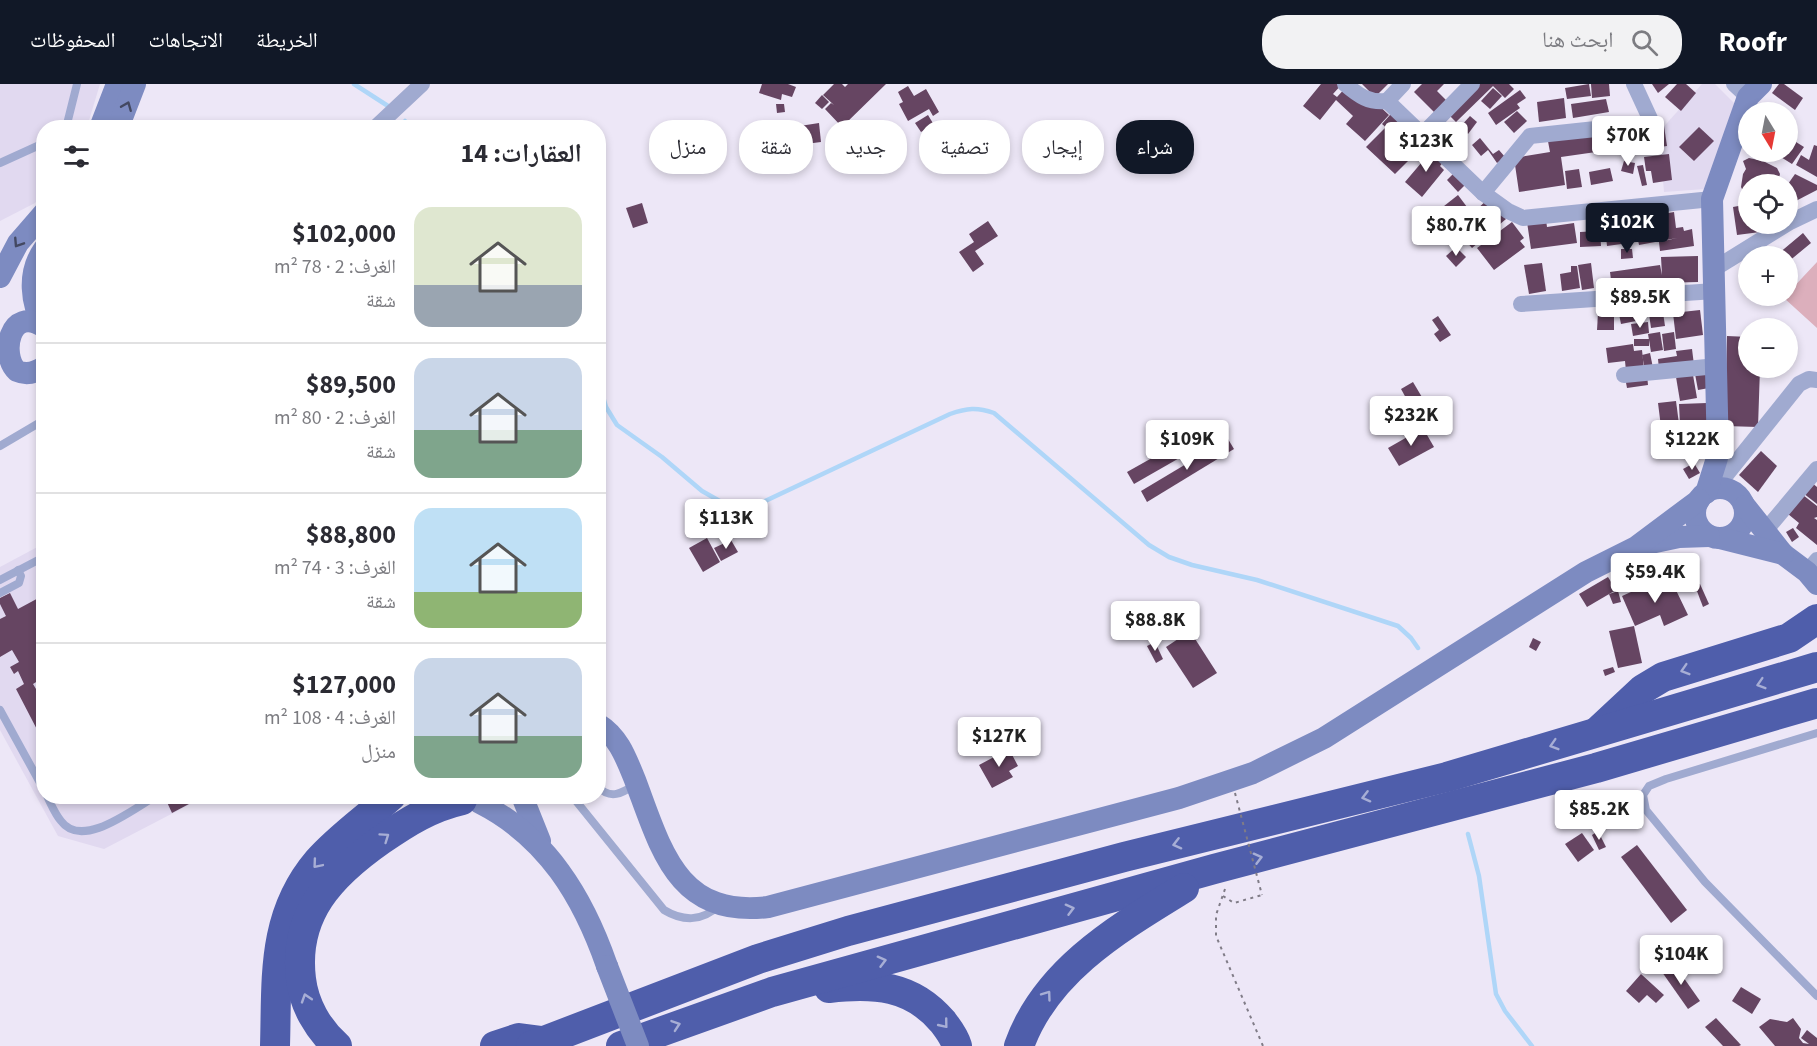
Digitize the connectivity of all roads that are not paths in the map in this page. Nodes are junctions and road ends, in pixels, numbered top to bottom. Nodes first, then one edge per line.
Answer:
1 (77, 84) edge
2 (117, 84) edge
3 (135, 84) edge
4 (422, 84) edge
5 (1345, 84) edge
6 (1403, 84) edge
7 (1472, 84) edge
8 (1634, 84) edge
9 (1748, 88) edge
10 (1388, 101) junction
11 (68, 120) edge
12 (103, 120) edge
13 (121, 120) edge
14 (384, 120) edge
15 (1423, 134) junction
16 (36, 147) edge
17 (0, 163) edge
18 (1483, 193) junction
19 (1712, 199) junction
20 (1817, 209) edge
21 (1798, 218) edge
22 (1817, 220) edge
23 (1798, 221) edge
24 (36, 222) edge
25 (1774, 234) edge
26 (36, 264) edge
27 (0, 277) edge
28 (1714, 280) junction
29 (1521, 303) dead end
30 (36, 309) edge
31 (36, 323) edge
32 (1, 345) edge
33 (1717, 366) junction
34 (36, 372) edge
35 (1624, 375) dead end
36 (1817, 380) edge
37 (36, 425) edge
38 (0, 446) edge
39 (1817, 469) edge
40 (1730, 482) junction
41 (1702, 496) junction
42 (1765, 531) junction
43 (1714, 537) junction
44 (1636, 547) junction
45 (1783, 554) junction
46 (36, 561) edge
47 (18, 570) junction
48 (1814, 572) edge
49 (0, 580) edge
50 (0, 593) edge
51 (1817, 619) edge
52 (1817, 667) edge
53 (1817, 703) edge
54 (0, 710) edge
55 (606, 731) edge
56 (1596, 733) junction
57 (1817, 733) edge
58 (36, 775) edge
59 (636, 784) junction
60 (606, 793) edge
61 (51, 804) edge
62 (142, 804) edge
63 (382, 804) edge
64 (446, 804) edge
65 (482, 804) edge
66 (525, 804) edge
67 (578, 804) edge
68 (544, 850) junction
69 (1225, 876) junction
70 (720, 904) junction
71 (772, 992) junction
72 (1817, 996) edge
73 (537, 1043) edge
74 (275, 1046) edge
75 (337, 1046) edge
76 (495, 1046) edge
77 (621, 1046) edge
78 (638, 1046) edge
79 (957, 1046) edge
80 (1019, 1046) edge

1 - 11 lane
2 - 12 street
13 -> 3 street
4 - 14 street
5 - 10 street
6 - 10 street
7 - 15 street
8 - 18 street
9 - 19 street
10 - 15 street
15 - 18 street
16 - 17 lane
18 - 19 street
19 - 28 street
20 - 21 street
22 - 23 lane
24 -> 27 street
25 - 28 street
26 - 30 street
28 - 29 street
28 - 33 street
31 - 32 street
32 - 34 street
33 - 35 street
33 - 40 street
36 - 40 street
37 - 38 lane
39 - 42 street
40 - 41 street
40 - 41 street
40 - 42 street
40 - 43 street
41 - 43 street
41 - 44 street
42 - 45 street
43 - 44 street
43 - 45 street
44 - 70 street
45 - 48 street
46 - 47 lane
47 - 49 lane
47 - 50 lane
51 -> 56 highway
52 -> 56 highway
69 -> 53 highway
54 - 58 lane
55 - 59 street
56 -> 73 highway
57 - 72 lane
59 - 60 lane
59 - 70 street
61 - 62 lane
63 -> 74 highway
75 -> 64 highway
65 - 68 street
66 - 68 street
67 - 70 lane
68 - 78 street, bridge
71 -> 69 highway
80 -> 69 highway
77 -> 71 highway
71 -> 79 highway
73 - 76 highway

